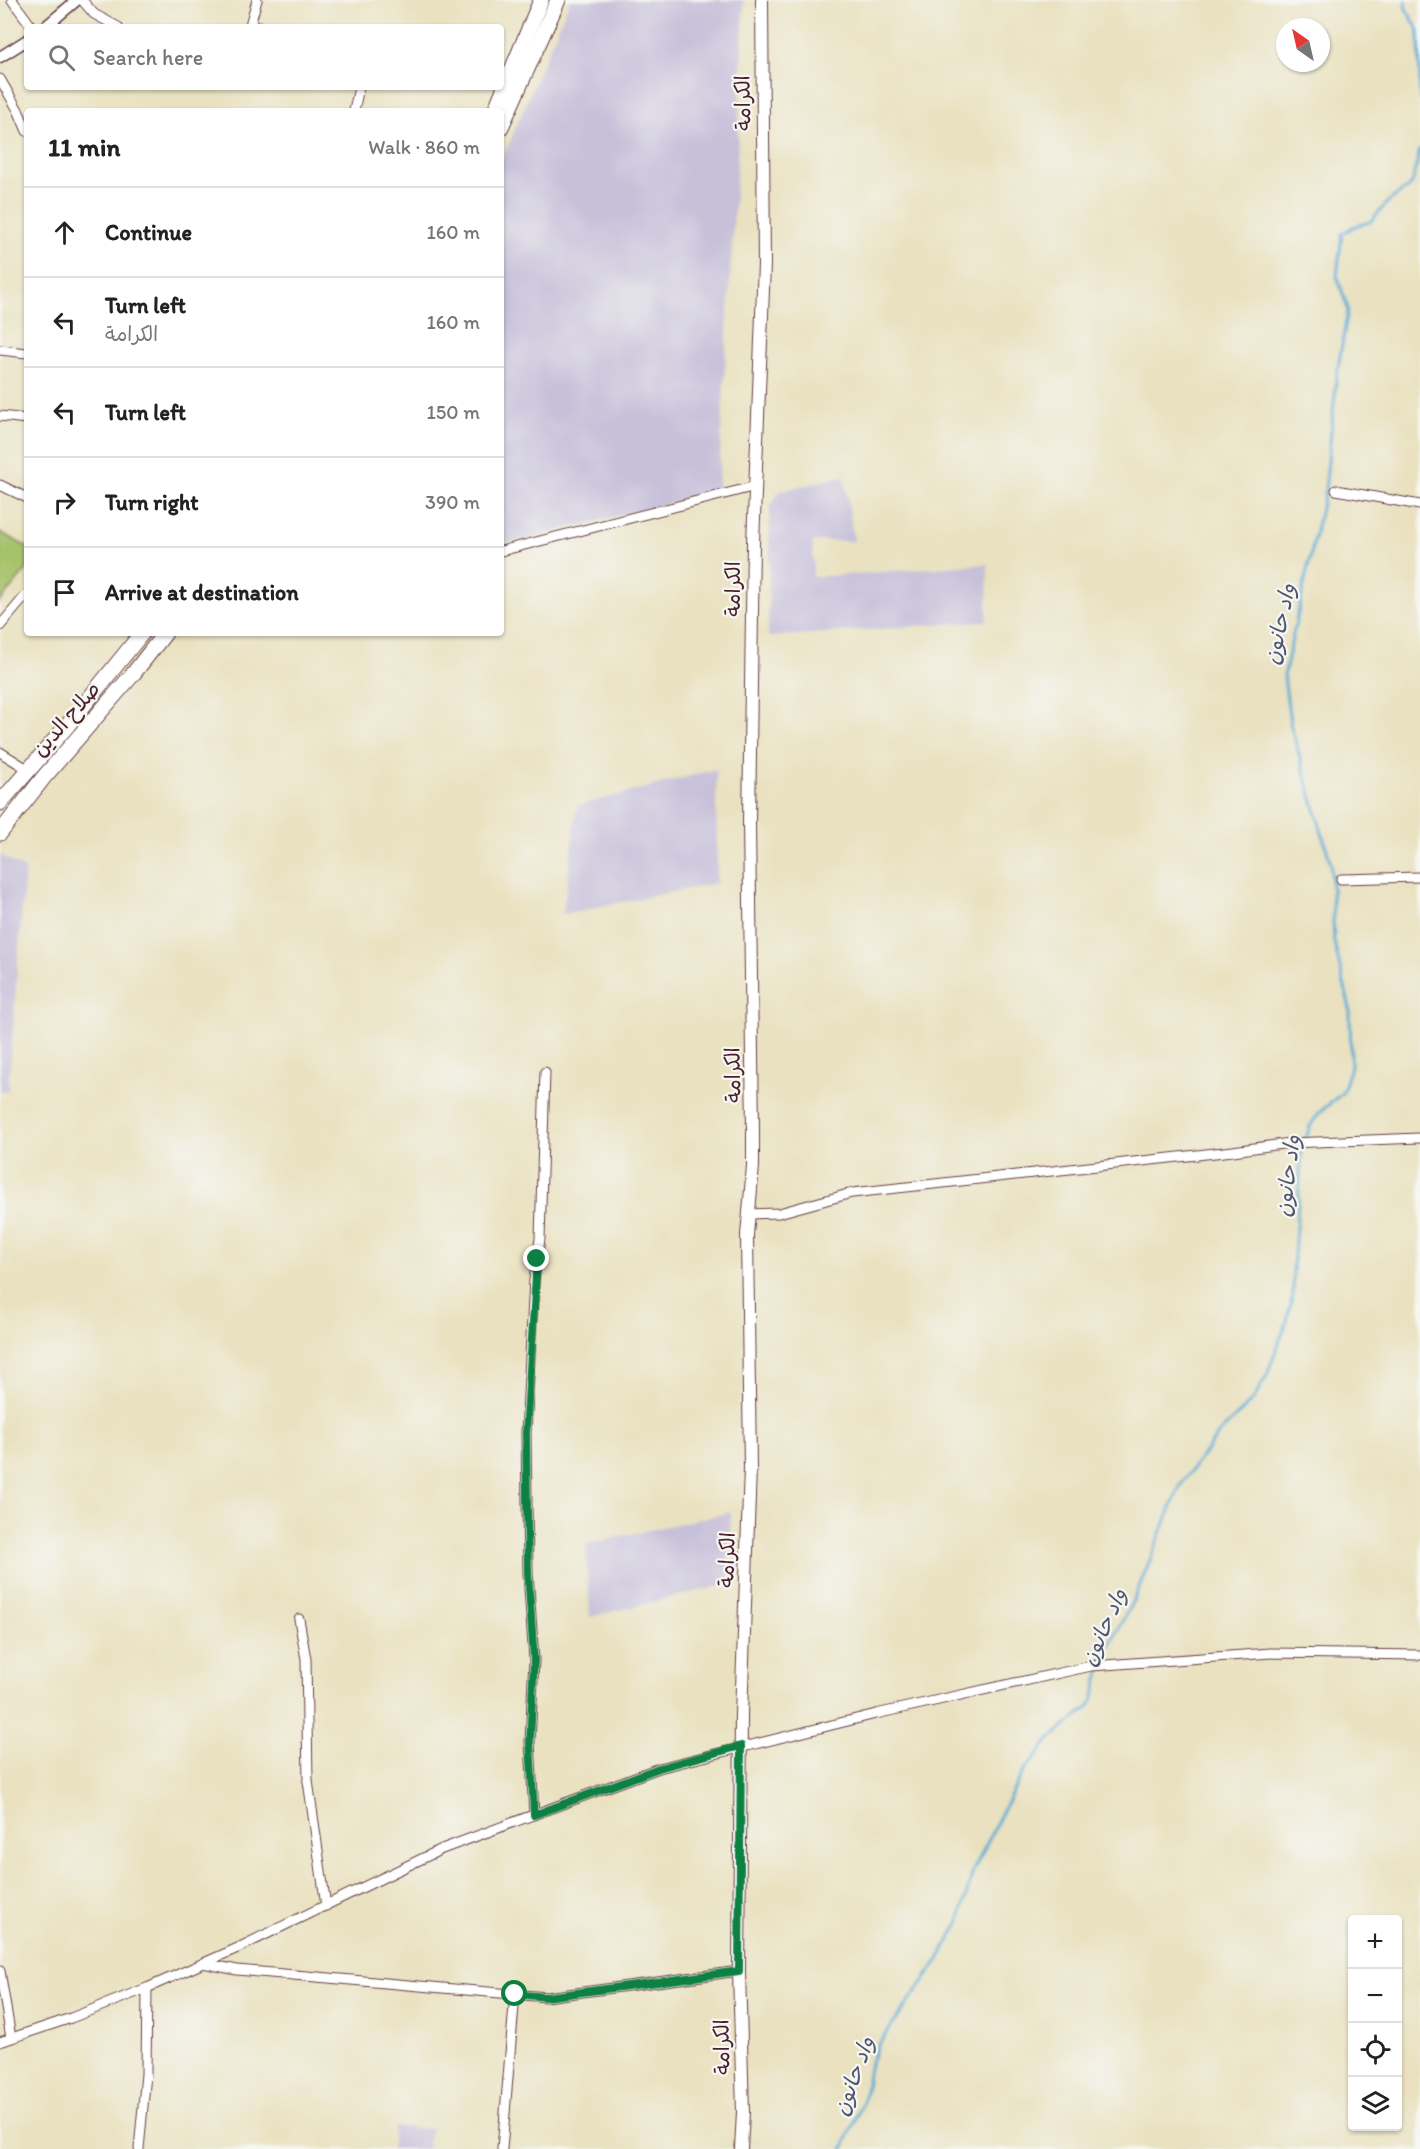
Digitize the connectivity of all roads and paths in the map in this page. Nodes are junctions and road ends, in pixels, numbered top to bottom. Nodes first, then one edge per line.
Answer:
1 (12, 0) edge
2 (80, 0) edge
3 (257, 0) edge
4 (541, 0) edge
5 (558, 0) edge
6 (762, 0) edge
7 (30, 24) edge
8 (49, 24) edge
9 (112, 24) edge
10 (250, 24) edge
11 (24, 42) edge
12 (0, 57) edge
13 (0, 79) edge
14 (505, 81) edge
15 (358, 90) edge
16 (502, 90) edge
17 (355, 108) edge
18 (496, 108) edge
19 (504, 120) edge
20 (24, 124) edge
21 (0, 350) edge
22 (24, 353) edge
23 (0, 416) edge
24 (24, 419) edge
25 (0, 485) edge
26 (756, 486) junction
27 (1336, 490) dead end
28 (24, 497) edge
29 (1420, 505) edge
30 (504, 550) edge
31 (24, 598) edge
32 (0, 626) edge
33 (140, 636) edge
34 (163, 636) edge
35 (0, 752) edge
36 (29, 770) junction
37 (0, 803) edge
38 (0, 833) edge
39 (1420, 878) edge
40 (1341, 879) dead end
41 (545, 1072) dead end
42 (1420, 1138) edge
43 (749, 1214) junction
44 (299, 1618) dead end
45 (1420, 1655) edge
46 (741, 1746) junction
47 (534, 1815) junction
48 (326, 1906) junction
49 (202, 1964) junction
50 (0, 1971) edge
51 (739, 1971) junction
52 (147, 1988) junction
53 (515, 1994) junction
54 (11, 2038) junction
55 (0, 2042) edge
56 (0, 2049) edge
57 (139, 2149) edge
58 (502, 2149) edge
59 (741, 2149) edge

1 - 7 street
2 - 8 street
2 - 9 street
3 - 10 street
4 - 14 highway
5 - 19 highway
6 - 26 main road, الكرامة
11 - 12 street
13 - 20 street
15 - 17 street
16 - 18 highway
21 - 22 street
23 - 24 street
25 - 28 street
26 - 30 street
26 - 43 main road, الكرامة
27 - 29 street
31 - 32 street
33 - 36 highway, صلاح الدين
34 - 38 highway, صلاح الدين
35 - 36 street
36 - 37 highway, صلاح الدين
39 - 40 street
41 - 47 street
42 - 43 street
43 - 46 main road, الكرامة
44 - 48 street
45 - 46 street
46 - 47 street
46 - 51 main road, الكرامة
47 - 48 street
48 - 49 street
49 - 52 street
49 - 53 street
50 - 54 street
51 - 53 street
51 - 59 main road, الكرامة
52 - 54 street
52 - 57 street
53 - 58 street
54 - 55 street
55 - 56 street

